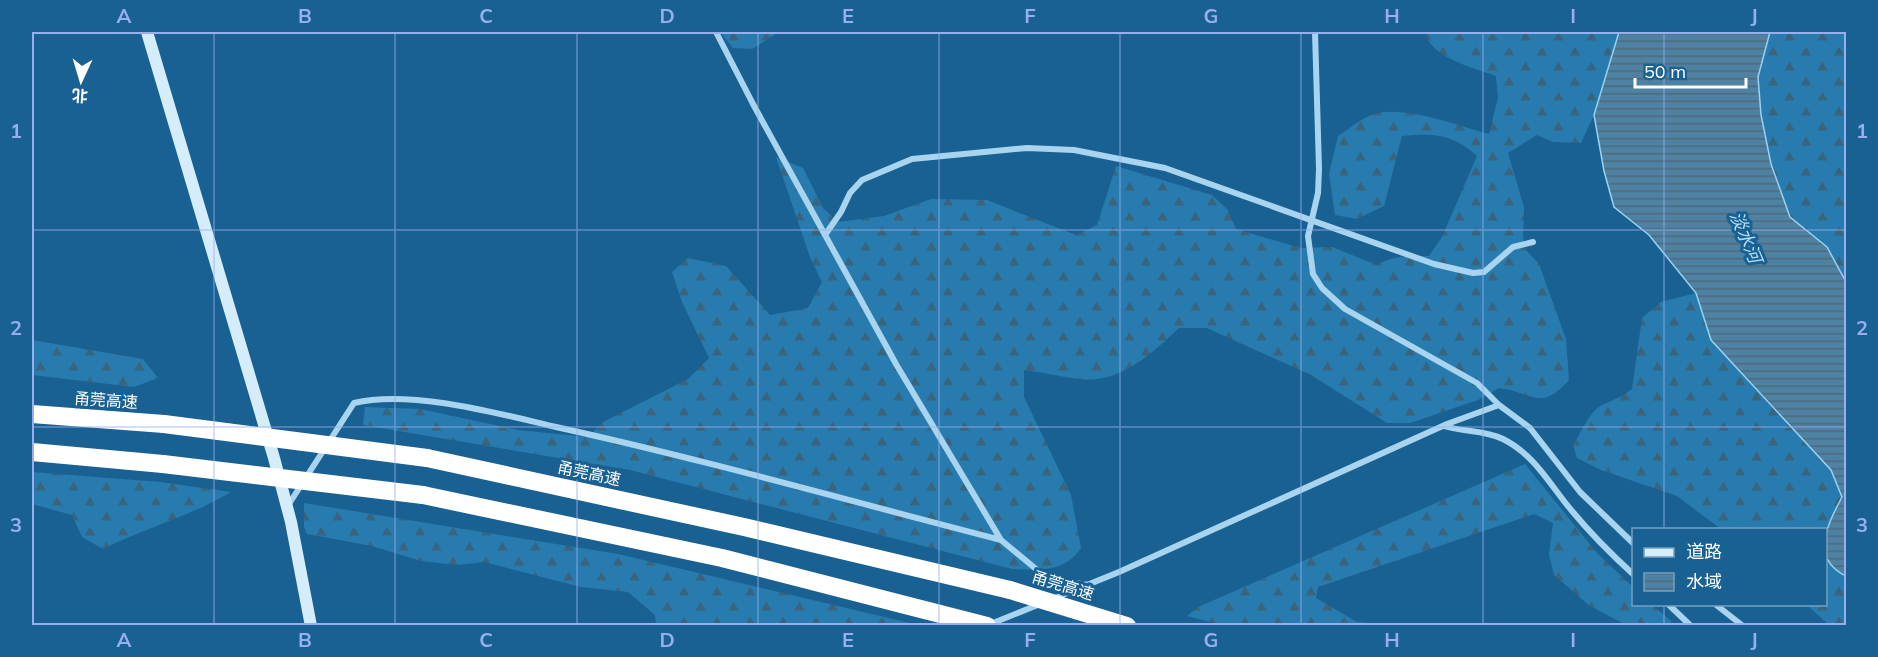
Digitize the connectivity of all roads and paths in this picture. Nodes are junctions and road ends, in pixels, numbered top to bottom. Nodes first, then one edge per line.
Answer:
1 (147, 32) edge
2 (716, 32) edge
3 (1315, 32) edge
4 (1311, 222) junction
5 (825, 235) junction
6 (1533, 242) dead end
7 (1499, 405) junction
8 (32, 414) edge
9 (1444, 426) junction
10 (32, 452) edge
11 (287, 507) junction
12 (1001, 540) junction
13 (1632, 542) edge
14 (1632, 573) edge
15 (1088, 585) junction
16 (1670, 606) edge
17 (1718, 606) edge
18 (311, 626) edge
19 (988, 626) edge
20 (1127, 626) edge
21 (1691, 626) edge
22 (1743, 626) edge

1 - 11 main road
2 - 5 street
3 - 4 street
4 - 5 street
4 - 6 street
4 - 7 street
5 - 12 street
7 - 9 street
7 - 13 street
8 - 20 highway, 甬莞高速, bridge
9 - 14 street
9 - 15 street
10 - 19 highway, bridge
11 - 12 street
11 - 18 main road
12 - 15 street
15 - 19 street
16 - 21 street
17 - 22 street

